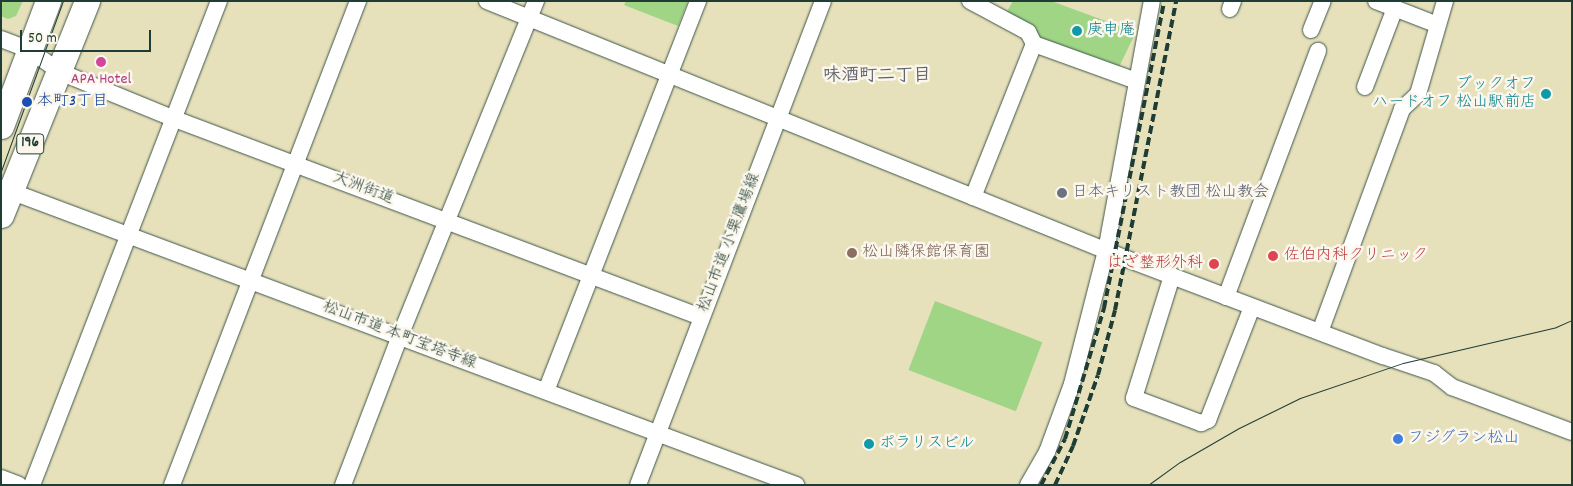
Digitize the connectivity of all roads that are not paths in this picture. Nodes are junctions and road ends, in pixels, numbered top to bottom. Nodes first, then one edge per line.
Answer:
1 (48, 1) edge
2 (87, 1) edge
3 (218, 1) edge
4 (358, 1) edge
5 (487, 1) edge
6 (536, 1) edge
7 (698, 1) edge
8 (823, 1) edge
9 (970, 1) edge
10 (1152, 1) edge
11 (1323, 1) edge
12 (1376, 1) edge
13 (1445, 1) edge
14 (1395, 8) junction
15 (529, 19) junction
16 (1438, 25) junction
17 (1311, 30) dead end
18 (1, 39) edge
19 (1034, 44) junction
20 (29, 50) junction
21 (1318, 51) dead end
22 (60, 72) junction
23 (669, 76) junction
24 (1136, 81) junction
25 (1365, 87) dead end
26 (172, 118) junction
27 (778, 119) junction
28 (1, 126) edge
29 (297, 164) junction
30 (6, 189) edge
31 (973, 197) junction
32 (1, 215) edge
33 (447, 221) junction
34 (128, 234) junction
35 (1106, 251) junction
36 (591, 275) junction
37 (1172, 276) junction
38 (251, 281) junction
39 (1226, 297) junction
40 (1252, 307) junction
41 (701, 317) junction
42 (1320, 332) junction
43 (400, 336) junction
44 (546, 391) junction
45 (656, 432) junction
46 (1572, 432) edge
47 (1, 478) edge
48 (19, 485) edge
49 (32, 485) edge
50 (172, 485) edge
51 (343, 485) edge
52 (638, 485) edge
53 (796, 485) edge
54 (1028, 485) edge

1 - 20 highway, 196
2 - 22 highway, 196
3 - 26 street
4 - 29 street
5 - 15 street
6 - 15 street
7 - 23 street
8 - 27 street, 松山市道 小栗鷹場線
9 - 19 street
10 - 24 street
11 - 17 street
12 - 14 street
13 - 16 street
14 - 16 street
14 - 25 street
15 - 23 street
15 - 33 street
16 - 42 street
18 - 20 street, 大洲街道
19 - 24 street
19 - 31 street
20 - 22 street, 大洲街道
20 - 28 highway, 196
21 - 39 street
22 - 26 street, 大洲街道
22 - 30 highway, 196
23 - 27 street
23 - 36 street
24 - 35 street
26 - 29 street, 大洲街道
26 - 34 street
27 - 31 street
27 - 41 street, 松山市道 小栗鷹場線
29 - 33 street, 大洲街道
29 - 38 street
30 - 32 highway, 196
30 - 34 street, 松山市道 本町宝塔寺線
31 - 35 street
33 - 36 street, 大洲街道
33 - 43 street
34 - 38 street, 松山市道 本町宝塔寺線
34 - 49 street
35 - 37 street
35 - 54 street
36 - 41 street, 大洲街道
36 - 44 street
37 - 39 street
37 - 40 street
38 - 43 street, 松山市道 本町宝塔寺線
38 - 50 street
39 - 40 street
40 - 42 street
41 - 45 street, 松山市道 小栗鷹場線
42 - 46 street
43 - 44 street, 松山市道 本町宝塔寺線
43 - 51 street
44 - 45 street, 松山市道 本町宝塔寺線
45 - 52 street, 松山市道 小栗鷹場線
45 - 53 street, 松山市道 本町宝塔寺線
47 - 48 street

